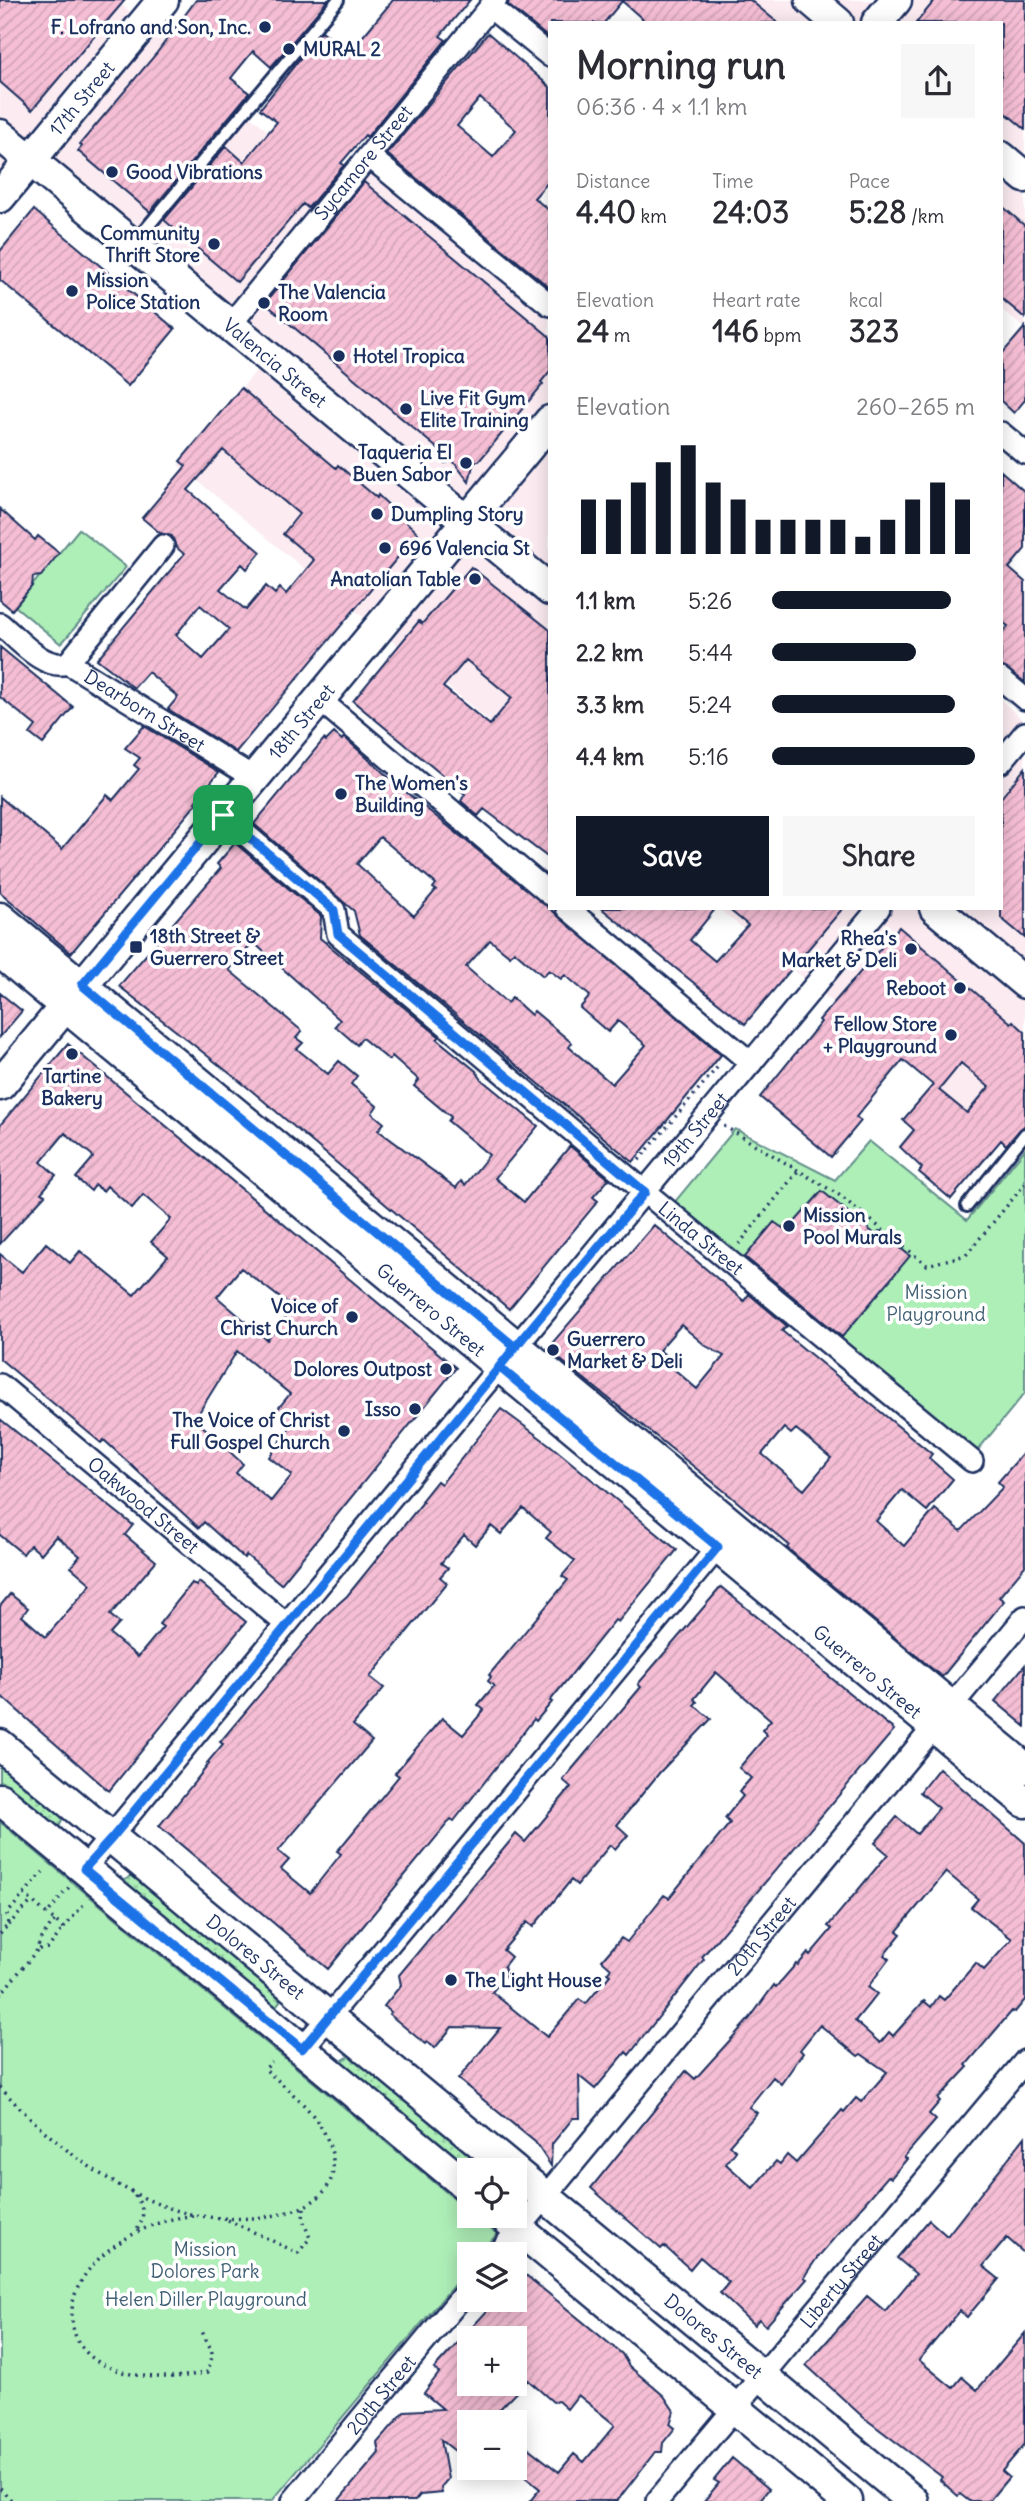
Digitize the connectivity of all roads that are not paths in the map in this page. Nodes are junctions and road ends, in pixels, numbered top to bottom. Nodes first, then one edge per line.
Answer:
1 (163, 0) edge
2 (338, 0) edge
3 (811, 0) edge
4 (896, 0) edge
5 (493, 4) edge
6 (836, 21) edge
7 (879, 21) edge
8 (548, 54) edge
9 (0, 135) edge
10 (370, 157) junction
11 (1003, 159) edge
12 (30, 160) junction
13 (1025, 177) edge
14 (0, 197) edge
15 (132, 245) junction
16 (548, 303) edge
17 (230, 326) junction
18 (548, 423) edge
19 (1003, 435) edge
20 (1025, 453) edge
21 (467, 521) junction
22 (163, 547) dead end
23 (548, 588) edge
24 (0, 624) edge
25 (68, 663) junction
26 (1003, 682) edge
27 (1025, 699) edge
28 (320, 700) junction
29 (1025, 733) edge
30 (1003, 760) edge
31 (254, 778) junction
32 (223, 815) junction
33 (548, 892) edge
34 (569, 910) edge
35 (877, 910) edge
36 (936, 910) edge
37 (0, 918) edge
38 (0, 952) edge
39 (1025, 983) edge
40 (74, 995) junction
41 (751, 1063) junction
42 (0, 1085) edge
43 (1025, 1134) edge
44 (645, 1192) junction
45 (967, 1206) dead end
46 (507, 1357) junction
47 (0, 1385) edge
48 (972, 1461) dead end
49 (718, 1547) junction
50 (1025, 1617) edge
51 (286, 1624) junction
52 (942, 1718) junction
53 (0, 1745) edge
54 (1025, 1768) edge
55 (0, 1799) edge
56 (1025, 1802) edge
57 (112, 1838) junction
58 (84, 1869) junction
59 (329, 2018) junction
60 (302, 2049) junction
61 (1025, 2061) edge
62 (498, 2158) edge
63 (457, 2178) edge
64 (527, 2182) edge
65 (545, 2197) junction
66 (527, 2210) edge
67 (518, 2228) edge
68 (457, 2303) edge
69 (762, 2376) junction
70 (735, 2408) junction
71 (293, 2501) edge
72 (657, 2501) edge
73 (847, 2501) edge
74 (913, 2501) edge

1 - 12 main road, 17th Street
2 - 15 lane
3 - 6 main road
4 - 7 main road
5 - 8 street
5 - 10 street, Sycamore Street
9 - 12 main road, Valencia Street
10 - 16 street
10 - 17 street, Sycamore Street
11 - 13 main road
12 - 14 main road, 17th Street
12 - 15 main road, Valencia Street
15 - 17 main road, Valencia Street
17 - 21 main road, Valencia Street
18 - 21 main road, 18th Street
19 - 20 street
21 - 23 main road, Valencia Street
21 - 28 main road, 18th Street
22 - 25 street
24 - 25 street, Dearborn Street
25 - 31 street, Dearborn Street
26 - 27 street
28 - 31 main road, 18th Street
28 - 33 street
29 - 30 street
31 - 32 main road, 18th Street
32 - 40 main road, 18th Street
32 - 44 street, Linda Street
34 - 41 street
35 - 41 street, 19th Street
36 - 39 main road
37 - 40 main road, Guerrero Street
38 - 40 main road, Guerrero Street
40 - 42 main road, 18th Street
40 - 46 main road, Guerrero Street
41 - 44 street, 19th Street
43 - 45 lane
44 - 46 street, 19th Street
44 - 48 street, Linda Street
46 - 49 main road, Guerrero Street
46 - 51 street, 19th Street
46 - 52 main road, Guerrero Street
47 - 51 street, Oakwood Street
49 - 52 main road, Guerrero Street
49 - 59 street
50 - 52 street, 20th Street
51 - 57 street, 19th Street
52 - 54 main road, Guerrero Street
52 - 56 main road, Guerrero Street
52 - 65 street, 20th Street
53 - 57 main road, Dolores Street
55 - 58 main road
57 - 58 street, 19th Street
57 - 59 main road, Dolores Street
58 - 60 main road
59 - 60 street
59 - 62 main road, Dolores Street
60 - 63 main road
61 - 69 street, Liberty Street
64 - 65 main road, Dolores Street
65 - 66 street, 20th Street
65 - 69 main road, Dolores Street
67 - 70 main road
68 - 71 street, 20th Street
69 - 70 street, Liberty Street
69 - 74 main road, Dolores Street
70 - 72 street, Liberty Street
70 - 73 main road

